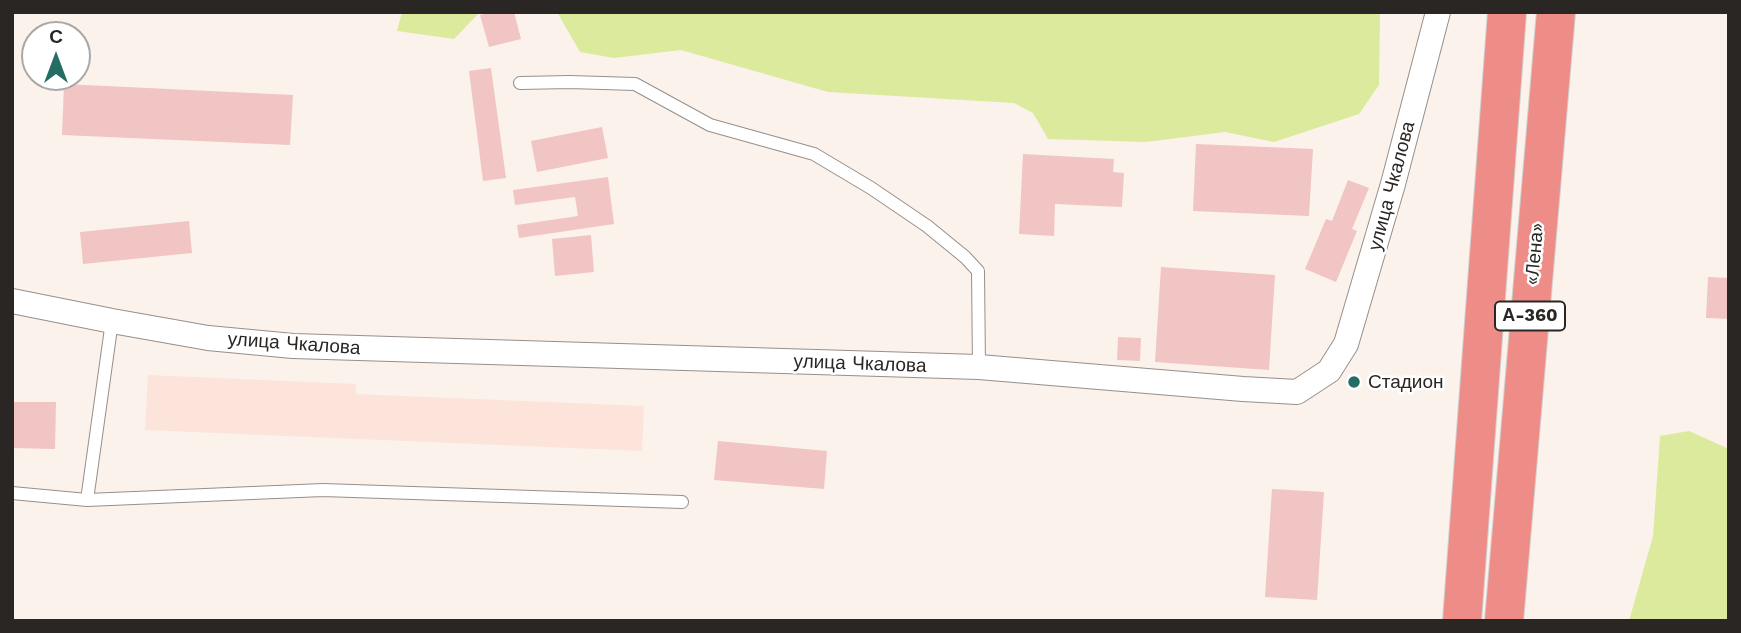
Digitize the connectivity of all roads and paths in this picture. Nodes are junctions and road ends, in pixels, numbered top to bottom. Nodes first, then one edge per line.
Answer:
1 (1438, 12) edge
2 (1507, 12) edge
3 (1556, 12) edge
4 (520, 83) dead end
5 (12, 301) edge
6 (112, 321) junction
7 (979, 367) junction
8 (12, 494) edge
9 (87, 500) junction
10 (682, 502) dead end
11 (1462, 621) edge
12 (1504, 621) edge

1 - 7 street, улица Чкалова
2 - 11 highway, А-360
3 - 12 highway, «Лена» / А-360
4 - 7 lane
5 - 6 street, улица Чкалова
6 - 7 street, улица Чкалова
6 - 9 lane
8 - 9 lane
9 - 10 lane

